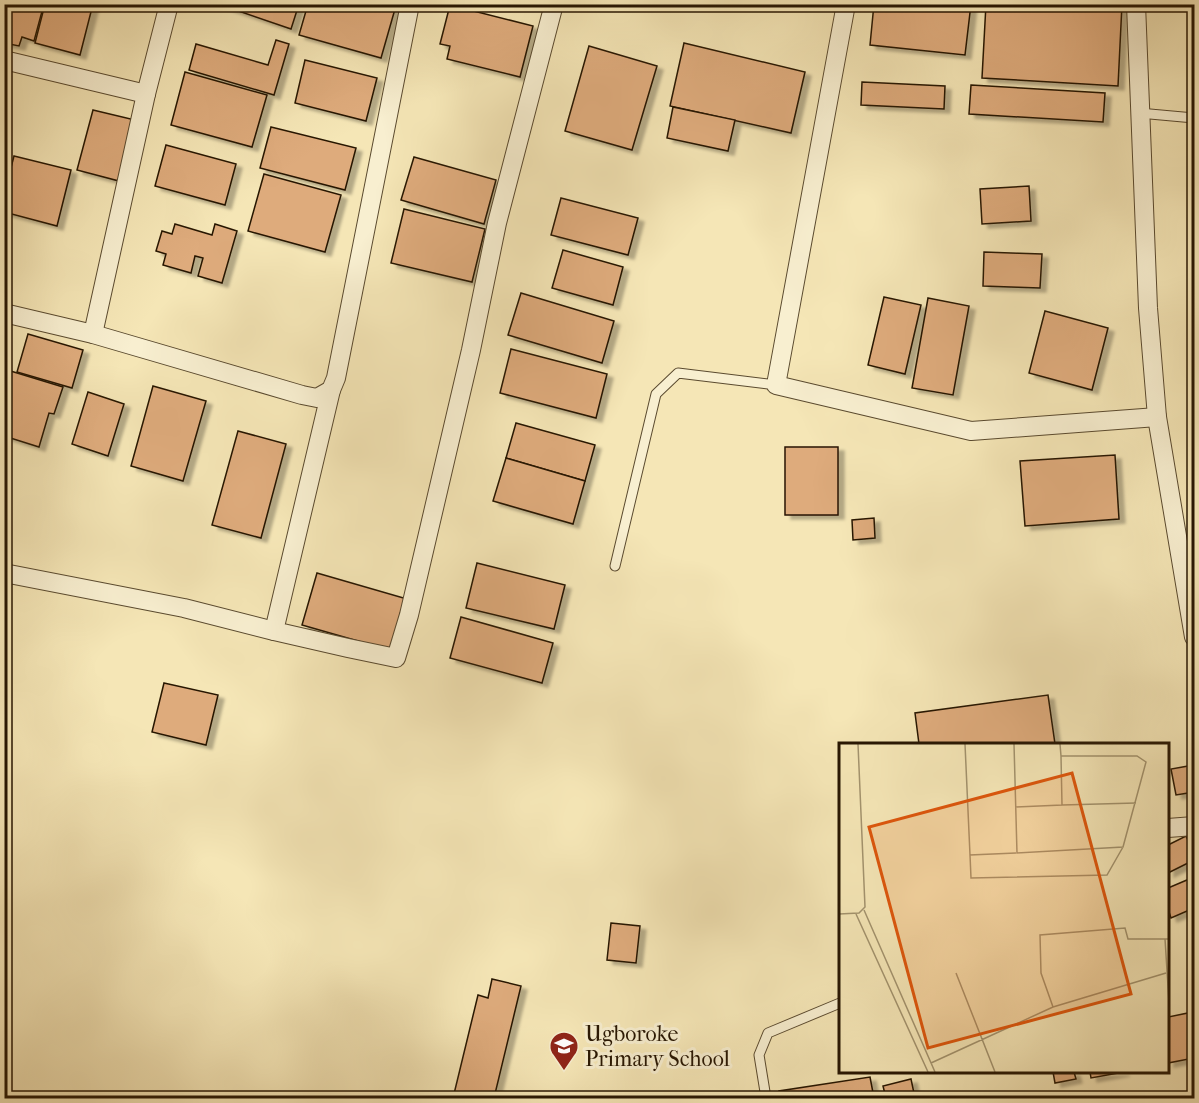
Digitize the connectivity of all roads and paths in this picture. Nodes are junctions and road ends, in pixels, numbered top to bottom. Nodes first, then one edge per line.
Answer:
1 (169, 4) edge
2 (410, 4) edge
3 (554, 4) edge
4 (846, 4) edge
5 (1136, 4) edge
6 (4, 60) edge
7 (146, 94) junction
8 (1139, 113) junction
9 (1194, 118) edge
10 (4, 313) edge
11 (93, 334) junction
12 (776, 385) junction
13 (331, 390) junction
14 (1157, 417) junction
15 (615, 566) dead end
16 (4, 573) edge
17 (274, 631) junction
18 (1194, 637) edge
19 (1194, 826) edge
20 (1169, 828) edge
21 (839, 1004) edge
22 (766, 1098) edge

1 - 7 street
2 - 13 street
3 - 17 street
4 - 12 street
5 - 8 street
6 - 7 street
7 - 11 street
8 - 9 lane
8 - 14 street
10 - 11 street
11 - 13 street
12 - 14 street
12 - 15 lane
13 - 17 street
14 - 18 street
16 - 17 street
19 - 20 street
21 - 22 lane

